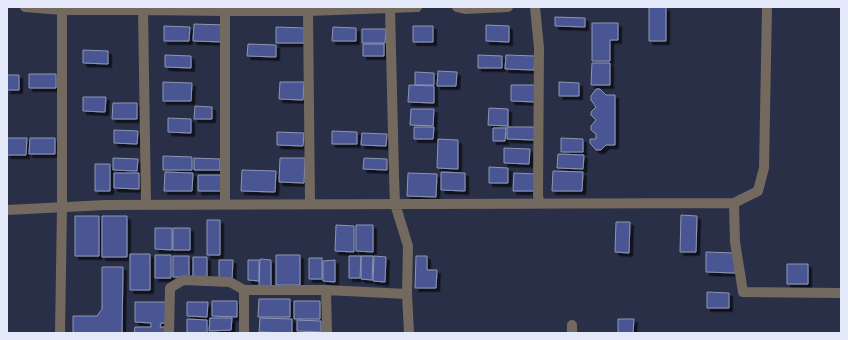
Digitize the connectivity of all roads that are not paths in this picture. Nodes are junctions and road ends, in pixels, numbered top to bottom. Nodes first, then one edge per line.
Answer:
1 (25, 7) edge
2 (417, 7) edge
3 (457, 7) edge
4 (508, 7) edge
5 (535, 7) edge
6 (767, 7) edge
7 (390, 8) edge
8 (62, 10) junction
9 (143, 10) junction
10 (225, 11) junction
11 (308, 11) junction
12 (539, 203) junction
13 (734, 203) junction
14 (146, 204) junction
15 (226, 204) junction
16 (310, 204) junction
17 (395, 204) junction
18 (62, 207) junction
19 (7, 210) edge
20 (244, 290) junction
21 (326, 290) junction
22 (841, 293) edge
23 (407, 294) junction
24 (60, 333) edge
25 (169, 333) edge
26 (244, 333) edge
27 (327, 333) edge
28 (409, 333) edge

1 - 8 street
2 - 7 street
3 - 4 street
5 - 12 street
6 - 13 street
7 - 11 street
7 - 17 street
8 - 9 street
8 - 18 street
9 - 10 street
9 - 14 street
10 - 11 street
10 - 15 street
11 - 16 street
12 - 13 street
12 - 17 street
13 - 22 street
14 - 15 street
14 - 18 street
15 - 16 street
16 - 17 street
17 - 23 street
18 - 19 street
18 - 24 street
20 - 21 street
20 - 25 street
20 - 26 street
21 - 23 street
21 - 27 street
23 - 28 street

